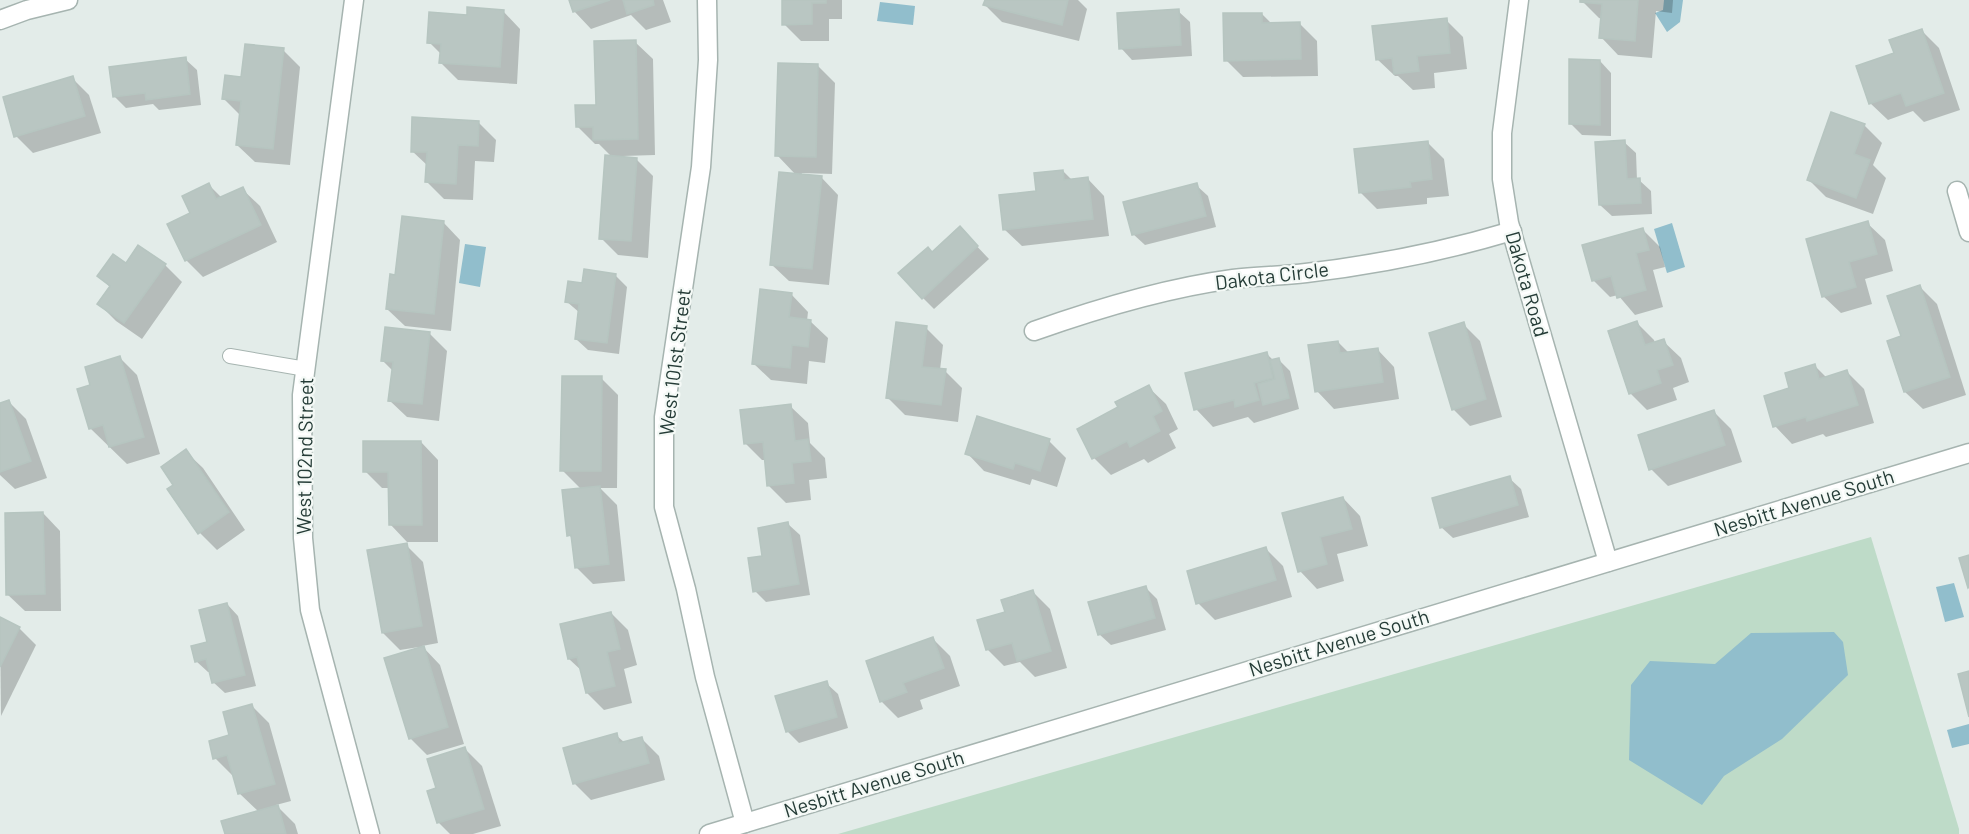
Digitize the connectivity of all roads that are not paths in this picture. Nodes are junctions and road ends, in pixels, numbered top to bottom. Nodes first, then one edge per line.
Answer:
1 (68, 0) edge
2 (354, 0) edge
3 (707, 0) edge
4 (1519, 0) edge
5 (0, 20) edge
6 (1957, 191) dead end
7 (1512, 231) junction
8 (1969, 232) edge
9 (1034, 331) dead end
10 (231, 356) dead end
11 (306, 369) junction
12 (1969, 453) edge
13 (1608, 562) junction
14 (745, 823) junction
15 (370, 834) edge
16 (709, 834) edge

1 - 5 street
2 - 11 street, West 102nd Street
3 - 14 street, West 101st Street
4 - 7 street, Dakota Road
6 - 8 street
7 - 9 street, Dakota Circle
7 - 13 street, Dakota Road
10 - 11 lane
11 - 15 street, West 102nd Street
12 - 13 street, Nesbitt Avenue South
13 - 14 street, Nesbitt Avenue South
14 - 16 street, Nesbitt Avenue South

